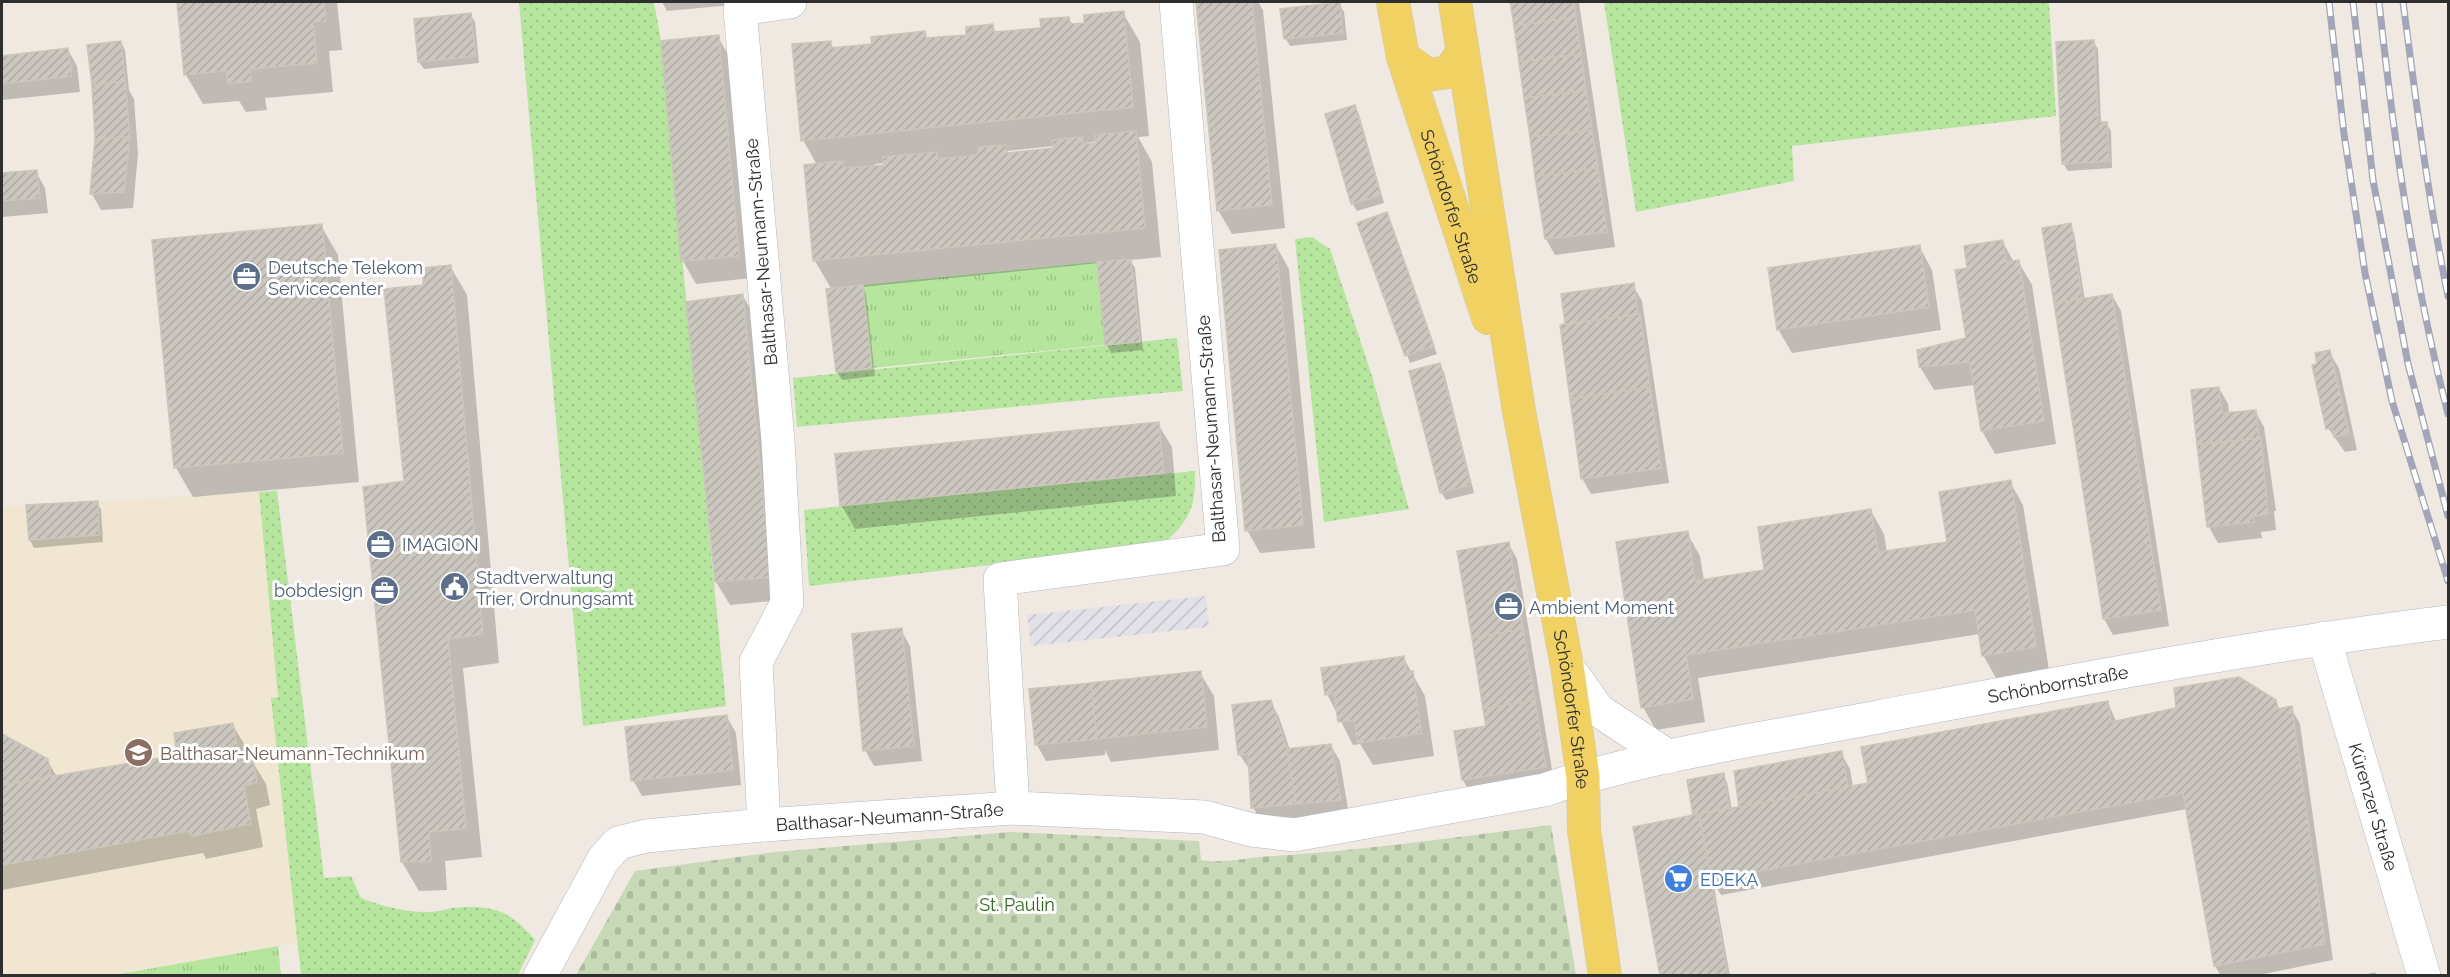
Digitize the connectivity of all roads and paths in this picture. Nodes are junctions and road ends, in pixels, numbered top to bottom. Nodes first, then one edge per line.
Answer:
1 (789, 2) edge
2 (1176, 2) edge
3 (1393, 2) edge
4 (1455, 2) edge
5 (1463, 53) junction
6 (1403, 57) junction
7 (1519, 411) junction
8 (2448, 622) edge
9 (2324, 638) junction
10 (1567, 666) junction
11 (1669, 757) junction
12 (1583, 777) junction
13 (1013, 808) junction
14 (764, 825) junction
15 (540, 975) edge
16 (1605, 975) edge
17 (2424, 975) edge

1 - 14 street, Balthasar-Neumann-Straße
2 - 13 street, Balthasar-Neumann-Straße
3 - 6 main road, Schöndorfer Straße
4 - 5 main road, Schöndorfer Straße
5 - 6 main road
5 - 7 main road, Schöndorfer Straße
6 - 7 main road, Schöndorfer Straße
7 - 10 main road, Schöndorfer Straße
8 - 9 street, Schönbornstraße
9 - 11 street, Schönbornstraße
9 - 17 street, Kürenzer Straße
10 - 11 street
10 - 12 main road, Schöndorfer Straße
11 - 12 street, Schönbornstraße
12 - 13 street, Balthasar-Neumann-Straße
12 - 16 main road, Schöndorfer Straße
13 - 14 street, Balthasar-Neumann-Straße
14 - 15 street, Balthasar-Neumann-Straße

